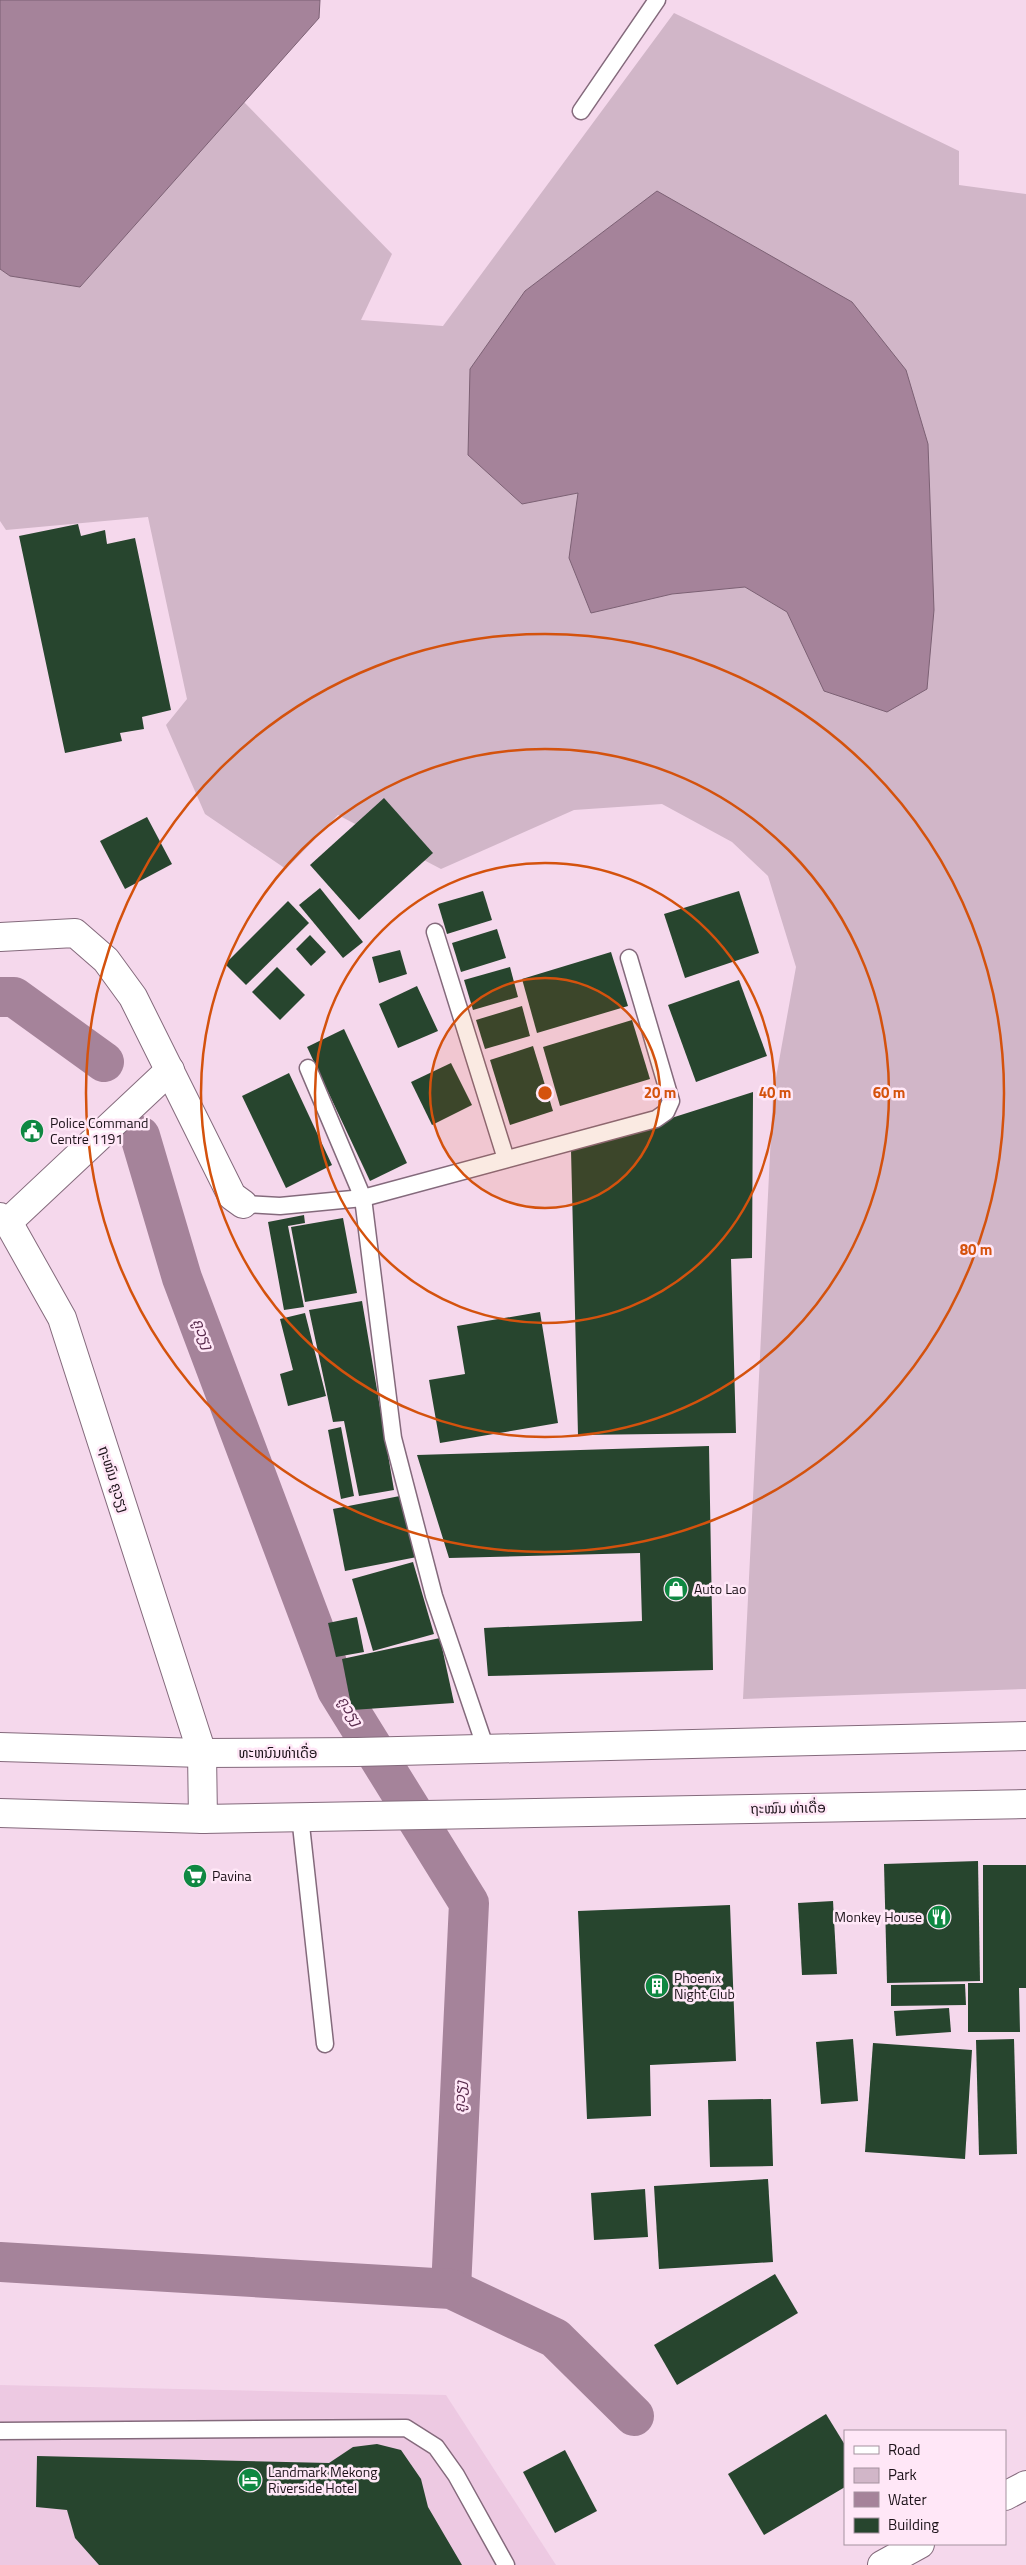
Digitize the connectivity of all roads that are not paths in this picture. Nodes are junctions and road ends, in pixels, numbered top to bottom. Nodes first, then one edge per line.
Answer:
1 (657, 0) edge
2 (581, 111) dead end
3 (435, 932) dead end
4 (0, 937) edge
5 (629, 958) dead end
6 (308, 1068) dead end
7 (170, 1070) junction
8 (506, 1159) junction
9 (364, 1198) junction
10 (243, 1204) joint
11 (4, 1220) edge
12 (1026, 1736) edge
13 (0, 1747) edge
14 (486, 1749) junction
15 (202, 1753) junction
16 (1026, 1804) edge
17 (0, 1814) edge
18 (300, 1816) junction
19 (203, 1819) junction
20 (325, 2044) dead end
21 (0, 2431) edge
22 (1026, 2485) edge
23 (1006, 2495) edge
24 (918, 2545) edge
25 (506, 2565) edge
26 (882, 2565) edge

1 - 2 lane
3 - 8 lane
4 - 7 main road
5 - 8 lane
6 - 9 lane
7 - 10 main road
7 - 11 main road
8 - 9 lane
9 - 10 lane
9 - 14 lane
11 - 15 main road, ຖະໜົນ ຄູວຽງ
12 - 14 main road, ທະຫນົນທ່າເດື່ອ
13 - 15 main road, ທະຫນົນທ່າເດື່ອ
14 - 15 main road, ທະຫນົນທ່າເດື່ອ
15 - 19 main road, ຖະໜົນ ຄູວຽງ
16 - 18 main road, ຖະໝົນ ທ່າເດື່ອ
17 - 19 main road
18 - 19 main road
18 - 20 lane
21 - 25 lane
22 - 23 main road
24 - 26 main road

